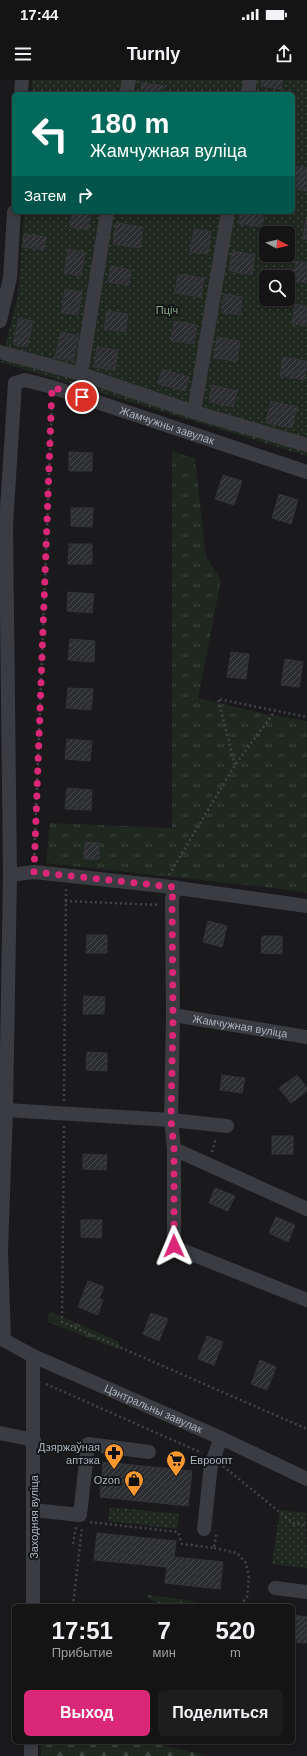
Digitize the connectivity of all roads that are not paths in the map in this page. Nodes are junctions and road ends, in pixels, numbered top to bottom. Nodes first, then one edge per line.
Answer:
1 (22, 80) edge
2 (129, 80) edge
3 (250, 80) edge
4 (21, 92) edge
5 (126, 92) edge
6 (248, 92) edge
7 (14, 214) edge
8 (107, 214) edge
9 (228, 214) edge
10 (0, 321) edge
11 (0, 352) edge
12 (81, 374) junction
13 (194, 412) junction
14 (307, 445) edge
15 (307, 472) edge
16 (3, 524) edge
17 (10, 875) junction
18 (169, 887) junction
19 (307, 906) edge
20 (173, 1015) junction
21 (307, 1037) edge
22 (6, 1110) junction
23 (171, 1120) junction
24 (223, 1125) road end
25 (174, 1149) junction
26 (307, 1209) edge
27 (307, 1300) edge
28 (2, 1339) edge
29 (33, 1356) junction
30 (0, 1433) edge
31 (221, 1438) junction
32 (34, 1440) junction
33 (149, 1452) dead end
34 (307, 1479) edge
35 (33, 1510) junction
36 (210, 1531) road end
37 (275, 1588) dead end
38 (307, 1592) edge
39 (33, 1604) edge
40 (31, 1744) edge
41 (31, 1756) edge

1 - 4 street
2 - 5 street
3 - 6 street
7 - 10 street
8 - 12 street
9 - 13 street
11 - 12 street
12 - 13 street
13 - 14 street
15 - 16 street, Жамчужны завулак
16 - 17 street, Жамчужны завулак
17 - 18 street
17 - 22 street, Жамчужны завулак
18 - 19 street
18 - 20 street
20 - 21 street, Жамчужная вуліца
20 - 23 street
22 - 23 street
22 - 28 street, Жамчужны завулак
23 - 24 street
23 - 25 street
25 - 26 street
25 - 27 street
28 - 29 street, Цэнтральны завулак
29 - 31 street, Цэнтральны завулак
29 - 32 street, Заходняя вуліца
30 - 32 street
31 - 34 street, Цэнтральны завулак
31 - 36 street
32 - 35 street, Заходняя вуліца
33 - 35 street
35 - 39 street, Заходняя вуліца
37 - 38 street
40 - 41 street

